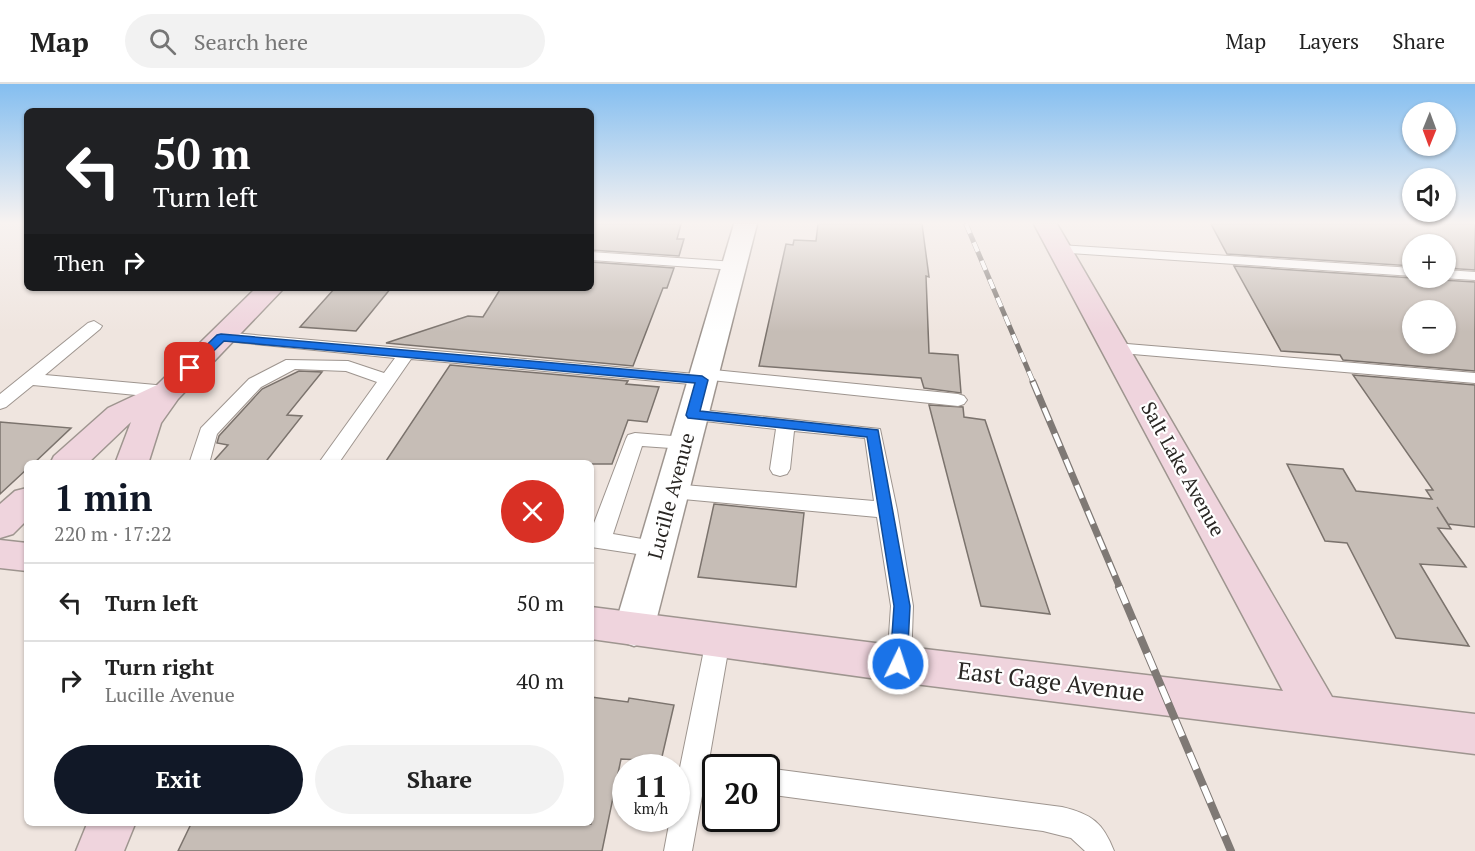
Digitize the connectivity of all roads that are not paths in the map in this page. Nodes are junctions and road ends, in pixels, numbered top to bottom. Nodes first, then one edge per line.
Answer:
1 (646, 260) edge
2 (737, 260) edge
3 (1066, 260) edge
4 (1291, 260) edge
5 (735, 266) junction
6 (1402, 271) edge
7 (1456, 275) edge
8 (1475, 276) edge
9 (268, 291) edge
10 (94, 326) dead end
11 (221, 337) junction
12 (1115, 348) junction
13 (406, 354) junction
14 (703, 377) junction
15 (1475, 378) edge
16 (29, 379) junction
17 (387, 380) junction
18 (167, 392) junction
19 (958, 400) dead end
20 (0, 403) edge
21 (786, 424) junction
22 (689, 429) junction
23 (70, 460) edge
24 (132, 460) edge
25 (200, 460) edge
26 (330, 460) edge
27 (780, 469) dead end
28 (672, 491) junction
29 (24, 503) edge
30 (887, 510) junction
31 (0, 525) edge
32 (595, 540) edge
33 (657, 549) junction
34 (0, 554) edge
35 (24, 557) edge
36 (594, 623) edge
37 (634, 628) junction
38 (718, 640) junction
39 (898, 664) junction
40 (1319, 715) junction
41 (1475, 734) edge
42 (706, 754) edge
43 (702, 778) edge
44 (780, 783) edge
45 (678, 851) edge
46 (1100, 851) edge

1 - 5 lane
2 - 5 street, Lucille Avenue
3 - 12 street, Salt Lake Avenue
4 - 6 lane
5 - 14 street, Lucille Avenue
7 - 8 lane
9 - 11 street
10 - 16 lane
11 - 13 lane
11 - 18 street
12 - 15 lane
12 - 40 street, Salt Lake Avenue
13 - 14 lane
13 - 17 lane
14 - 19 lane
14 - 22 street, Lucille Avenue
16 - 18 lane
16 - 20 lane
17 - 25 lane
17 - 26 lane
18 - 23 street
18 - 24 street
21 - 22 lane
21 - 27 lane
21 - 30 lane
22 - 28 street, Lucille Avenue
22 - 32 lane
28 - 30 lane
28 - 33 street, Lucille Avenue
29 - 31 street
30 - 39 lane
32 - 33 lane
33 - 37 street, Lucille Avenue
34 - 35 street
36 - 37 street, East Gage Avenue
37 - 38 street, East Gage Avenue
38 - 39 street, East Gage Avenue
38 - 42 lane
39 - 40 street, East Gage Avenue
40 - 41 street, East Gage Avenue
43 - 45 lane
44 - 46 lane

